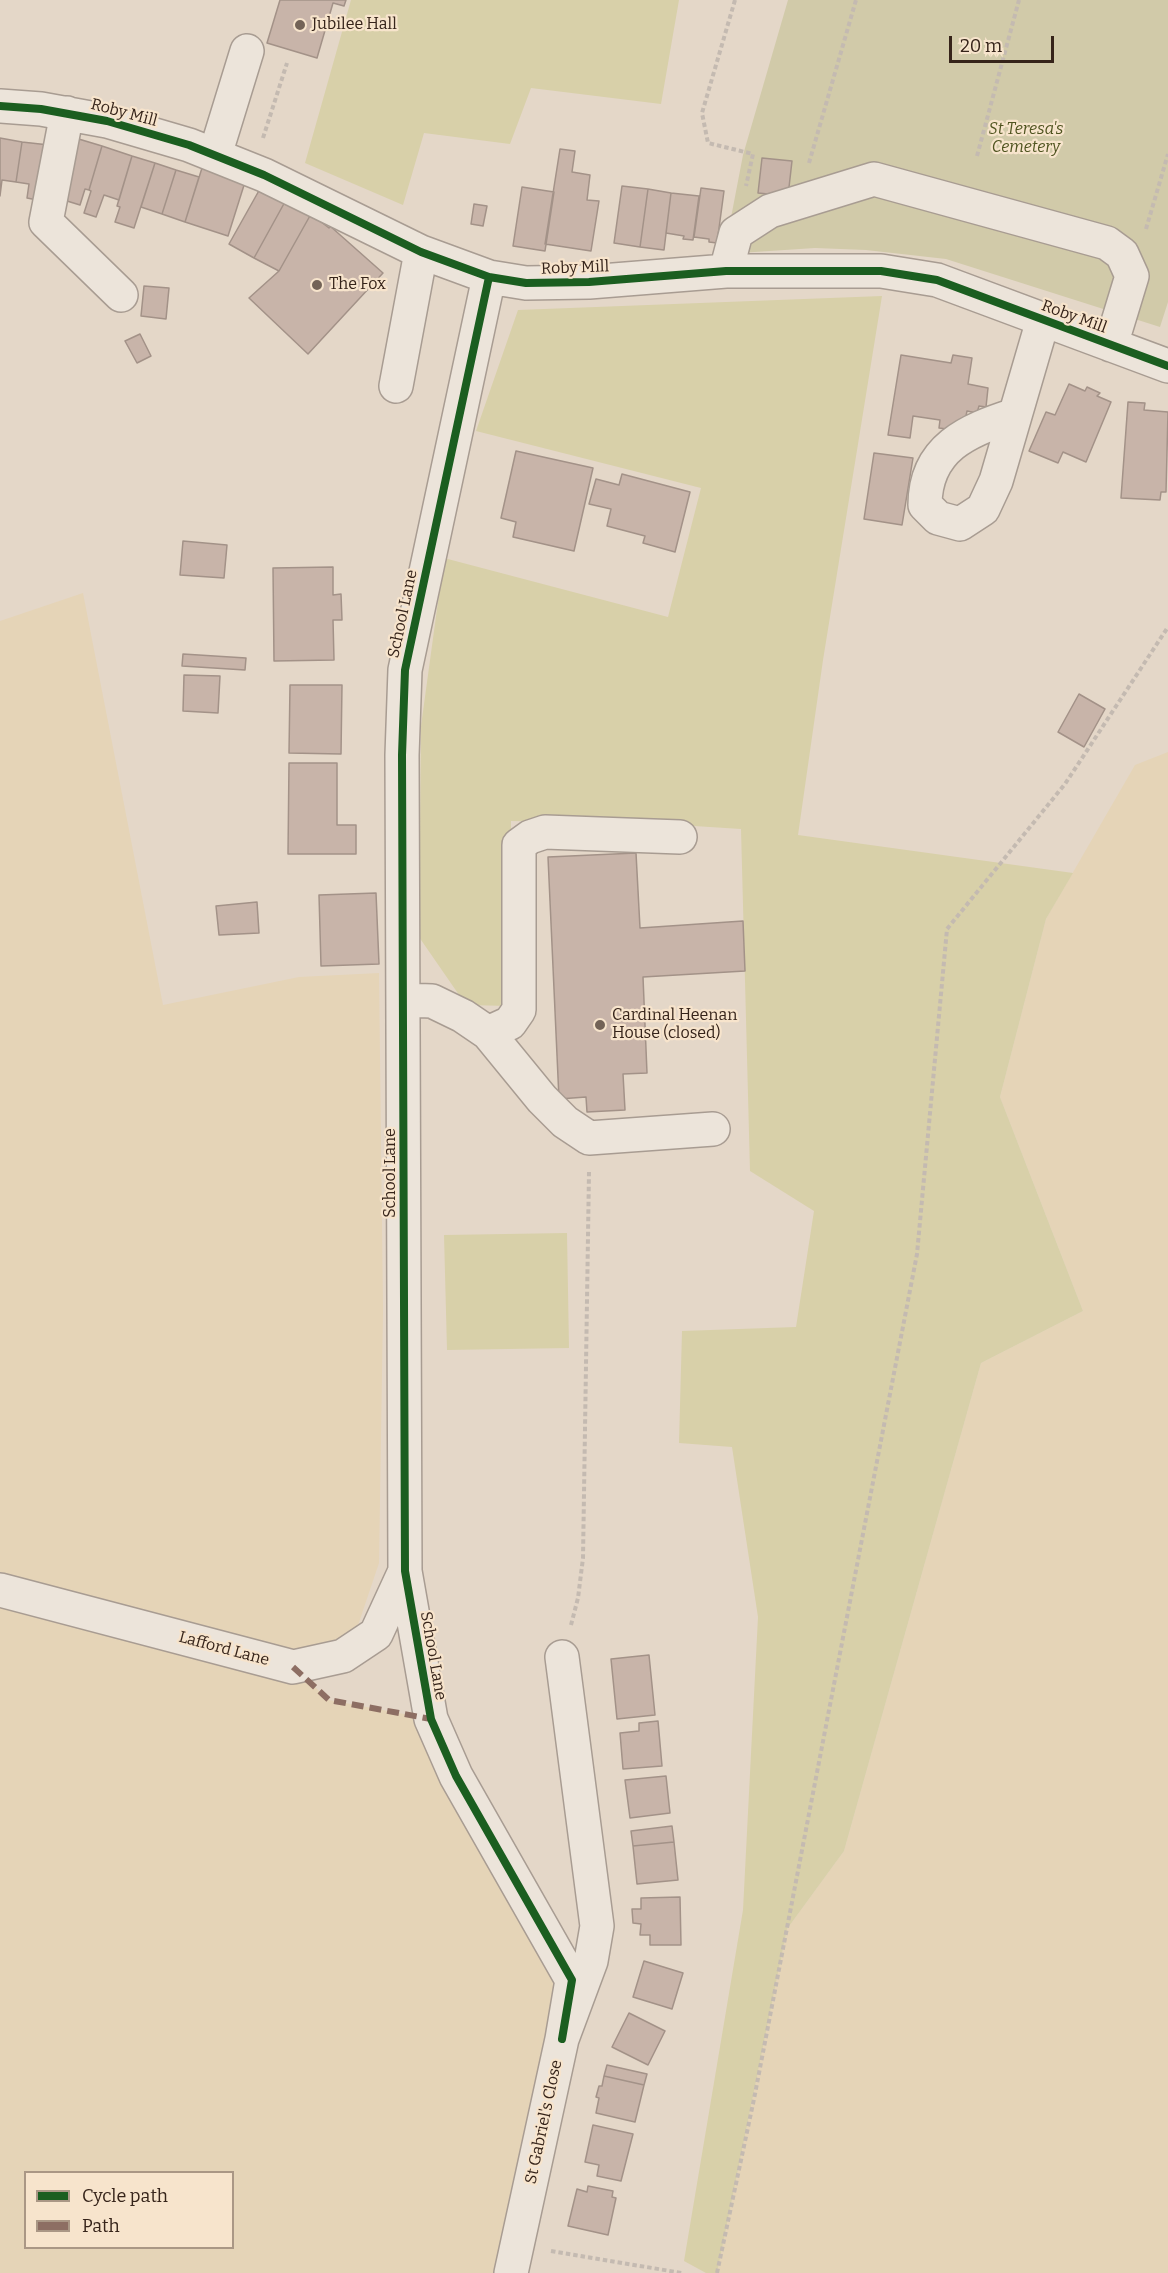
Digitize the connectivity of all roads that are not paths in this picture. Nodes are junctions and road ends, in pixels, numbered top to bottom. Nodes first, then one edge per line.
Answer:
1 (247, 51) dead end
2 (0, 106) edge
3 (67, 113) junction
4 (215, 155) junction
5 (421, 252) junction
6 (726, 271) junction
7 (489, 277) junction
8 (121, 295) dead end
9 (1043, 320) junction
10 (1111, 345) junction
11 (1168, 366) edge
12 (396, 386) dead end
13 (1015, 415) dead end
14 (680, 837) dead end
15 (404, 1000) junction
16 (488, 1033) junction
17 (713, 1129) dead end
18 (405, 1571) junction
19 (0, 1590) edge
20 (562, 1657) road end
21 (562, 2039) junction
22 (514, 2259) edge

1 - 4 street
2 - 3 street, Roby Mill
3 - 4 street, Roby Mill
3 - 8 street
4 - 5 street, Roby Mill
5 - 7 street, Roby Mill
5 - 12 street
6 - 7 street, Roby Mill
6 - 9 street, Roby Mill
6 - 10 street
7 - 15 street, School Lane
9 - 10 street, Roby Mill
9 - 13 street
10 - 11 street, Roby Mill
14 - 16 street
15 - 16 street
15 - 18 street, School Lane
16 - 17 street
18 - 19 street, Lafford Lane
18 - 21 street, School Lane
20 - 21 street, St Gabriel's Close
21 - 22 street, St Gabriel's Close

